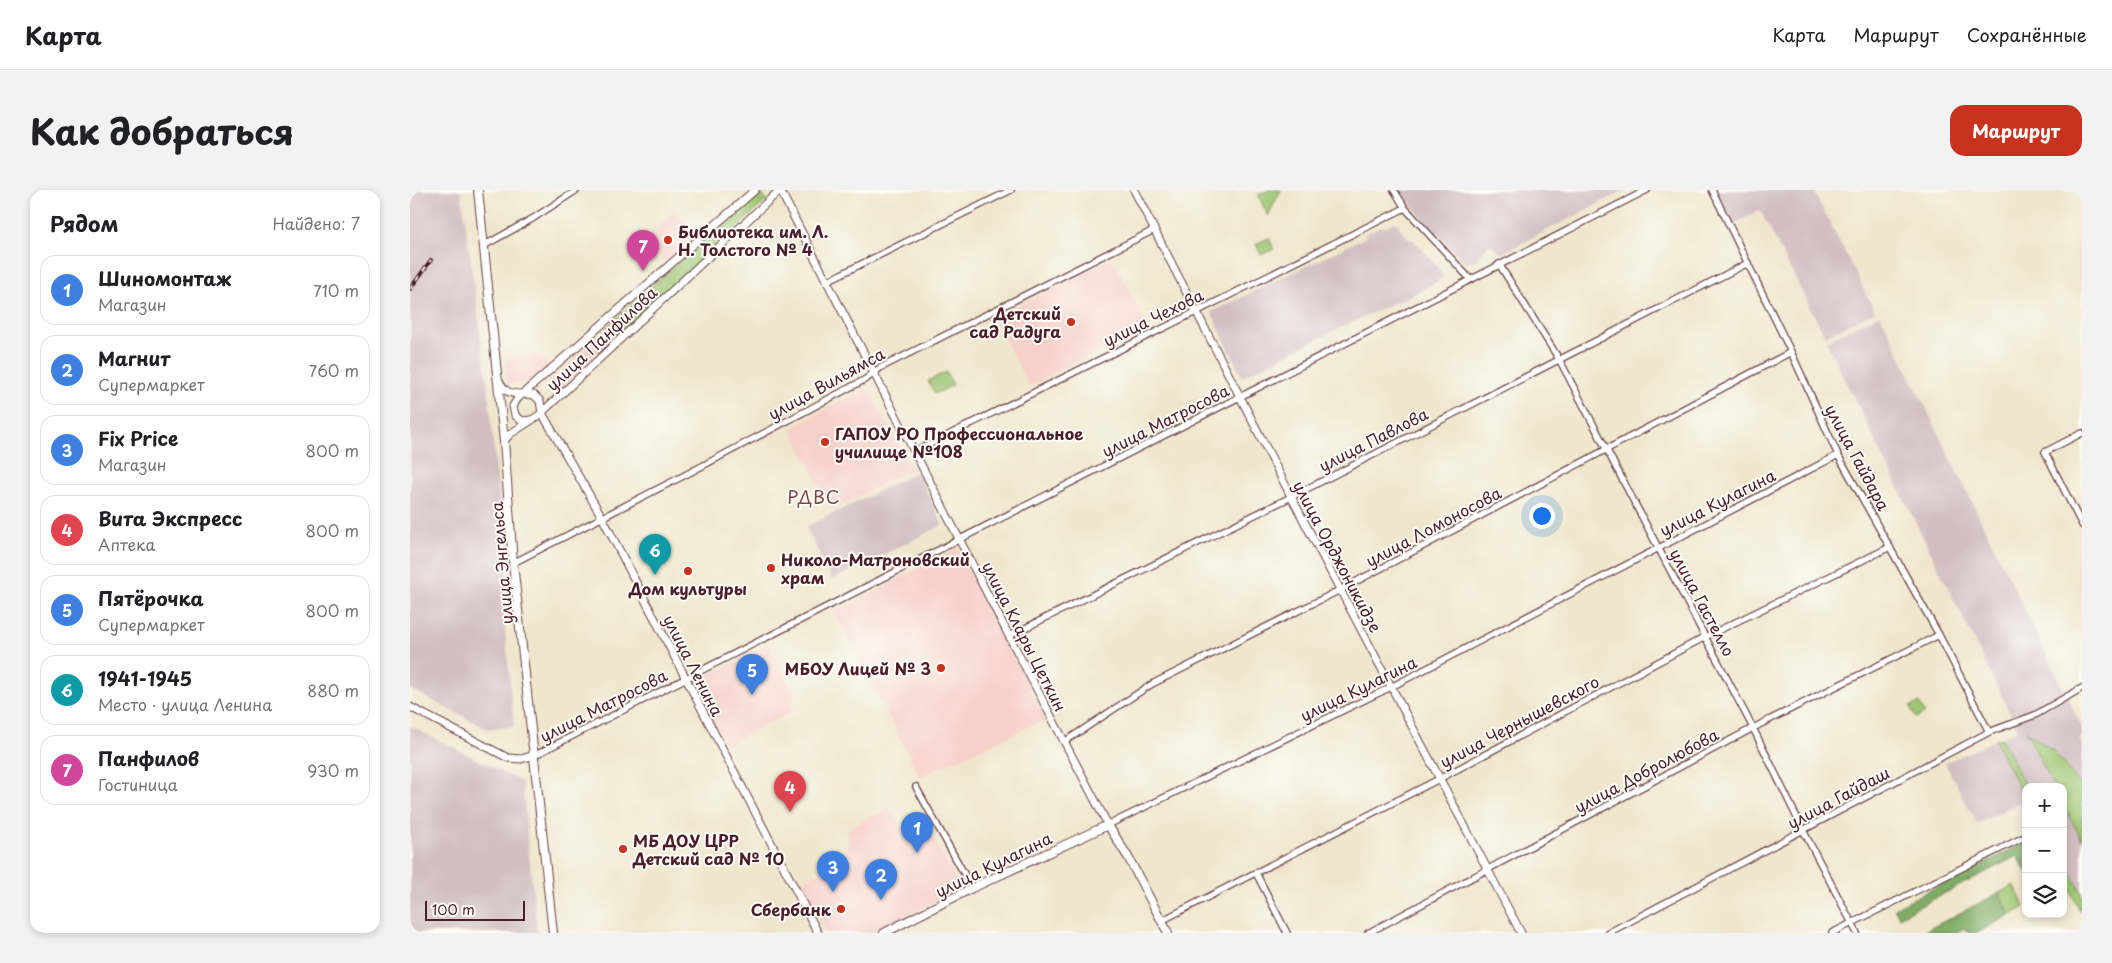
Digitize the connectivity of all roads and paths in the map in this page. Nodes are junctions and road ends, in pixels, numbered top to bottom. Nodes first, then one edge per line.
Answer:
1 (478, 190) edge
2 (577, 190) edge
3 (754, 190) edge
4 (780, 190) edge
5 (1011, 190) edge
6 (1134, 190) edge
7 (1394, 190) edge
8 (1647, 190) edge
9 (1712, 190) edge
10 (1405, 208) junction
11 (1154, 230) junction
12 (485, 245) junction
13 (1748, 263) junction
14 (1499, 264) junction
15 (1470, 279) junction
16 (827, 281) junction
17 (1195, 312) junction
18 (1791, 352) junction
19 (1559, 359) junction
20 (874, 373) junction
21 (498, 379) junction
22 (520, 397) junction
23 (1241, 398) junction
24 (501, 413) junction
25 (542, 413) junction
26 (533, 420) junction
27 (2082, 433) edge
28 (504, 441) junction
29 (1607, 449) junction
30 (914, 452) junction
31 (1838, 455) junction
32 (1291, 497) junction
33 (602, 517) junction
34 (2082, 525) edge
35 (959, 538) junction
36 (1890, 547) junction
37 (1659, 548) junction
38 (513, 563) junction
39 (1340, 590) junction
40 (1939, 635) junction
41 (1009, 636) junction
42 (1706, 637) junction
43 (686, 678) junction
44 (1392, 687) junction
45 (2082, 688) edge
46 (410, 706) edge
47 (1753, 728) junction
48 (1989, 732) junction
49 (1064, 742) junction
50 (535, 755) junction
51 (1439, 779) junction
52 (916, 787) dead end
53 (1108, 825) junction
54 (1804, 832) junction
55 (2022, 838) dead end
56 (1488, 870) junction
57 (1256, 873) junction
58 (972, 888) junction
59 (1161, 921) junction
60 (1851, 922) junction
61 (552, 933) edge
62 (818, 933) edge
63 (884, 933) edge
64 (1168, 933) edge
65 (1287, 933) edge
66 (1368, 933) edge
67 (1521, 933) edge
68 (1608, 933) edge
69 (1832, 933) edge
70 (1857, 933) edge

1 - 12 main road, улица Энгельса
2 - 12 street
3 - 22 street, улица Панфилова
4 - 16 street, улица Клары Цеткин
4 - 25 street, улица Панфилова
5 - 16 street
6 - 11 street, улица Орджоникидзе
7 - 10 street
8 - 14 street, улица Матросова
9 - 13 street, улица Гайдара
10 - 15 street
10 - 17 street, улица Чехова
11 - 17 street, улица Орджоникидзе
11 - 20 street, улица Вильямса
12 - 21 main road, улица Энгельса
13 - 18 street, улица Гайдара
13 - 19 street, улица Павлова
14 - 15 street, улица Матросова
14 - 19 street, улица Гастелло
15 - 23 street, улица Матросова
16 - 20 street, улица Клары Цеткин
17 - 23 street, улица Орджоникидзе
17 - 30 street, улица Чехова
18 - 29 street, улица Ломоносова
18 - 31 street, улица Гайдара
19 - 29 street, улица Гастелло
19 - 32 street, улица Павлова
20 - 30 street, улица Клары Цеткин
20 - 33 street, улица Вильямса
21 - 22 street, улица Панфилова
21 - 24 main road, улица Энгельса
22 - 24 street, улица Панфилова
22 - 25 street
22 - 26 street
23 - 32 street, улица Орджоникидзе
23 - 35 street, улица Матросова
24 - 28 main road, улица Энгельса
25 - 26 street, улица Панфилова
25 - 33 street, улица Ленина
26 - 28 street, улица Панфилова
27 - 34 street
28 - 38 main road, улица Энгельса
29 - 37 street, улица Гастелло
29 - 39 street, улица Ломоносова
30 - 35 street, улица Клары Цеткин
31 - 36 street, улица Гайдара
31 - 37 street, улица Кулагина
32 - 39 street, улица Орджоникидзе
32 - 41 street, улица Павлова
33 - 38 street, улица Вильямса
33 - 43 street, улица Ленина
35 - 41 street, улица Клары Цеткин
35 - 43 street, улица Матросова
36 - 40 street, улица Гайдара
36 - 42 street, улица Чернышевского
37 - 42 street, улица Гастелло
37 - 44 street, улица Кулагина
38 - 50 main road, улица Энгельса
39 - 44 street, улица Орджоникидзе
39 - 49 street, улица Ломоносова
40 - 47 street, улица Добролюбова
40 - 48 street, улица Гайдара
41 - 49 street, улица Клары Цеткин
42 - 47 street, улица Гастелло
42 - 51 street, улица Чернышевского
43 - 50 street, улица Матросова
43 - 62 street, улица Ленина
44 - 51 street, улица Орджоникидзе
44 - 53 street, улица Кулагина
45 - 48 street, улица Гайдаш
46 - 50 street
47 - 54 street, улица Гастелло
47 - 56 street, улица Добролюбова
48 - 54 street, улица Гайдаш
49 - 53 street, улица Клары Цеткин
50 - 61 main road, улица Энгельса
51 - 56 street, улица Орджоникидзе
51 - 57 street, улица Чернышевского
52 - 58 street
53 - 58 main road, улица Кулагина
53 - 59 main road, улица Клары Цеткин
54 - 60 street, улица Гастелло
54 - 68 street, улица Гайдаш
55 - 60 street
56 - 66 street, улица Добролюбова
56 - 67 street, улица Орджоникидзе
57 - 59 street, улица Чернышевского
57 - 65 street
58 - 63 main road, улица Кулагина
59 - 64 main road, улица Клары Цеткин
60 - 69 street
60 - 70 street, улица Гастелло

